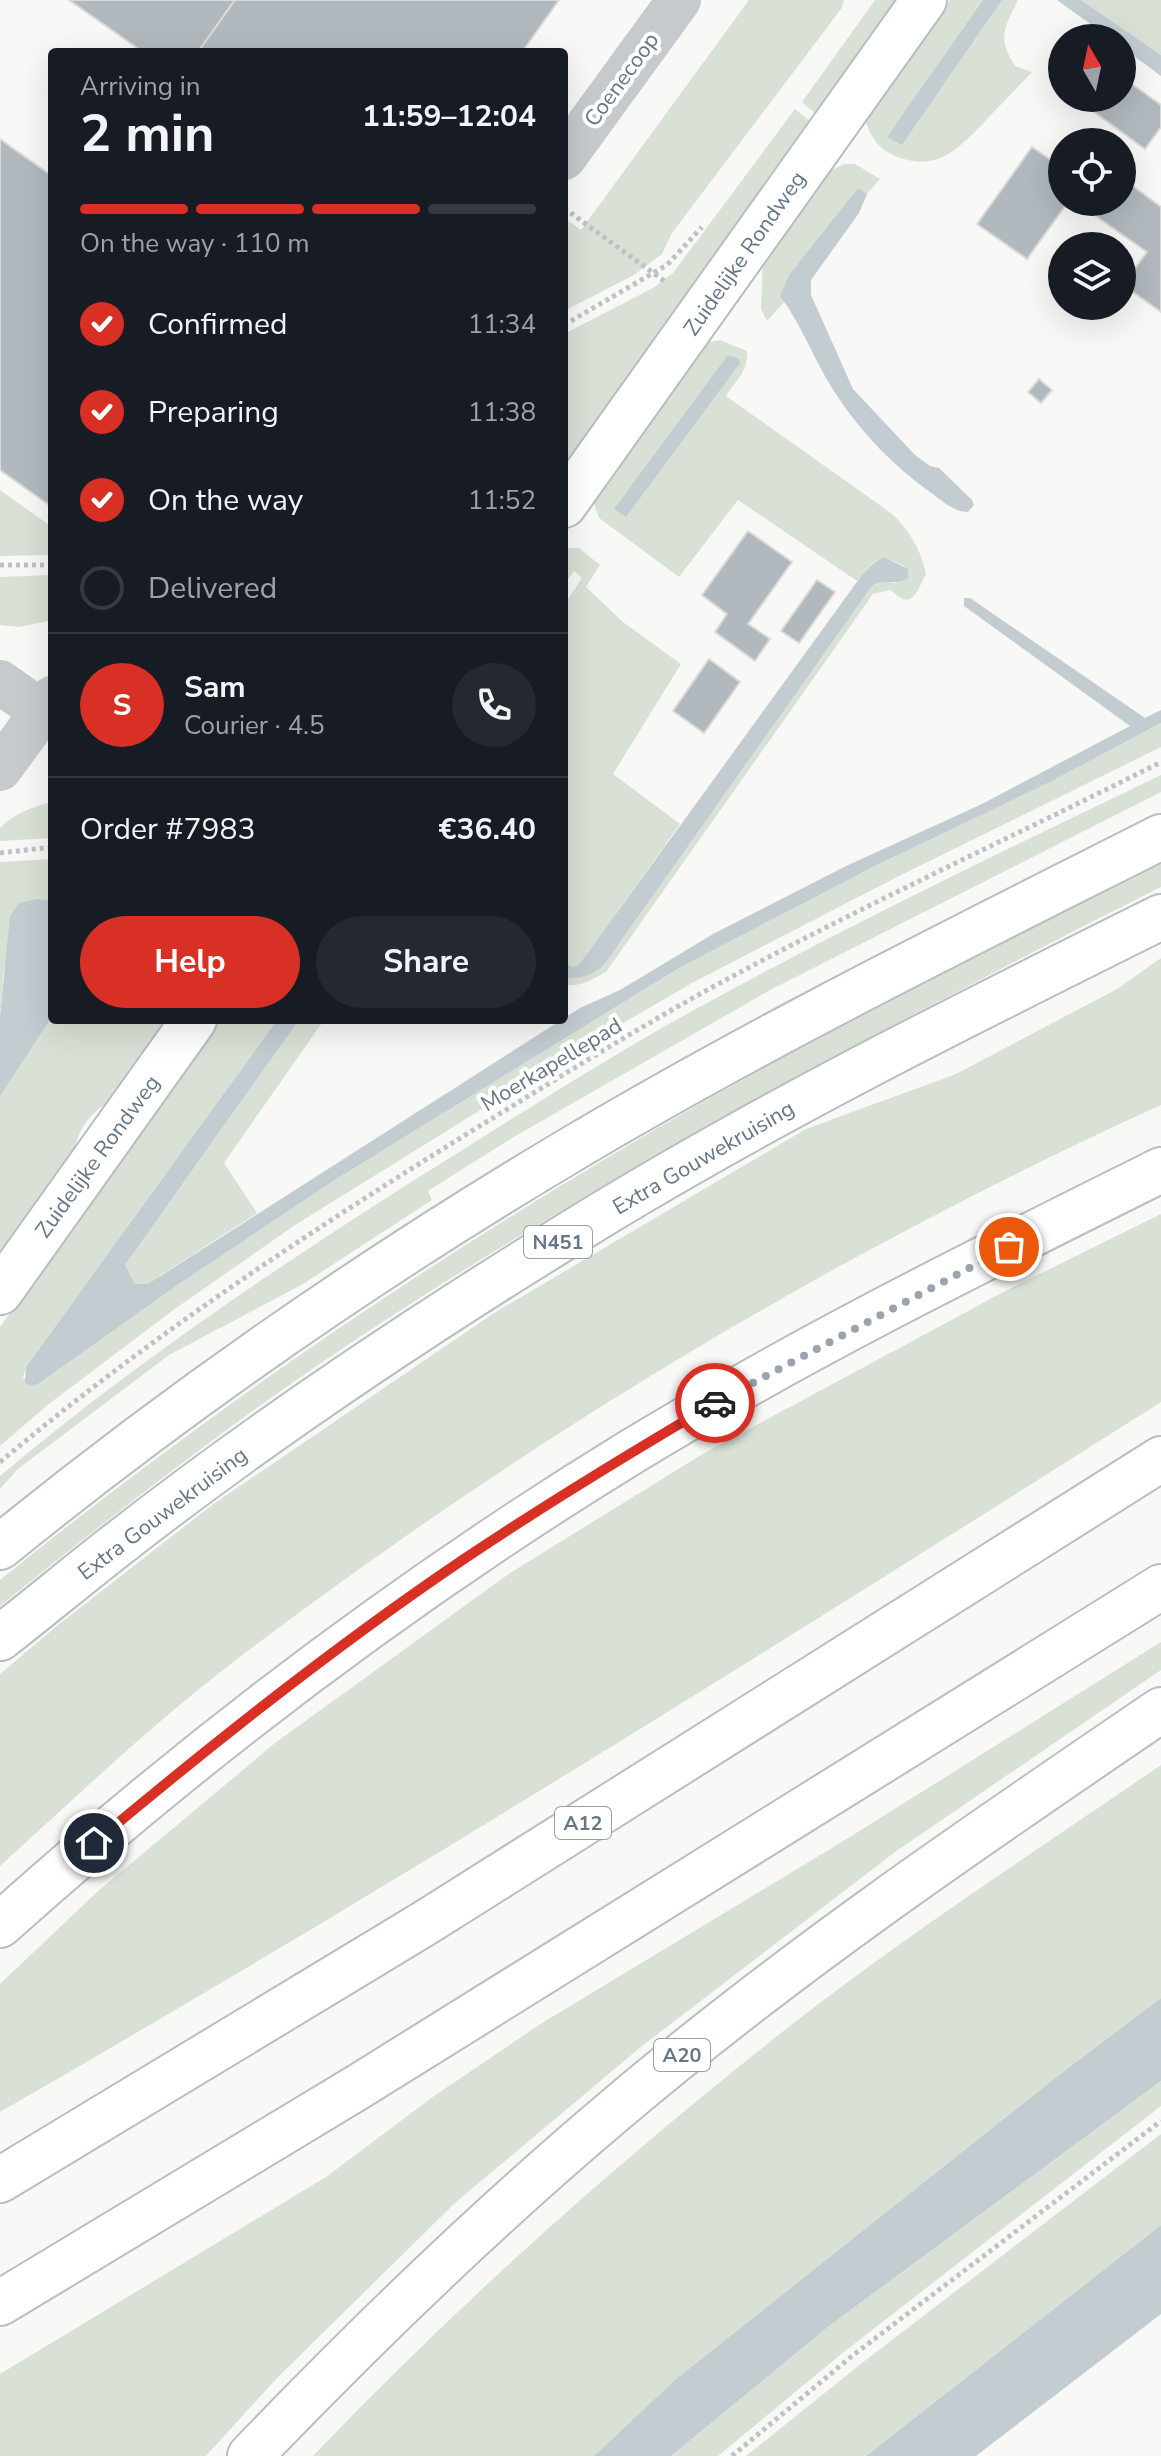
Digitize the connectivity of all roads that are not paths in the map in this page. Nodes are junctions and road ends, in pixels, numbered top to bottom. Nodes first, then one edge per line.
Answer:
1 (679, 0) edge
2 (924, 0) edge
3 (568, 153) edge
4 (568, 499) edge
5 (0, 682) edge
6 (48, 710) edge
7 (0, 769) edge
8 (1161, 837) edge
9 (1161, 917) edge
10 (191, 1024) edge
11 (1161, 1170) edge
12 (0, 1292) edge
13 (1161, 1459) edge
14 (0, 1547) edge
15 (1161, 1587) edge
16 (0, 1638) edge
17 (1161, 1710) edge
18 (0, 1925) edge
19 (0, 2180) edge
20 (0, 2303) edge
21 (250, 2456) edge

1 - 3 street, Coenecoop
2 - 4 main road, Zuidelijke Rondweg
5 - 6 street
6 - 7 street
8 - 14 main road
9 - 16 main road, Extra Gouwekruising / N451
10 - 12 main road, Zuidelijke Rondweg
11 - 18 main road
13 - 19 main road, A12
15 - 20 main road
17 - 21 main road, A20

